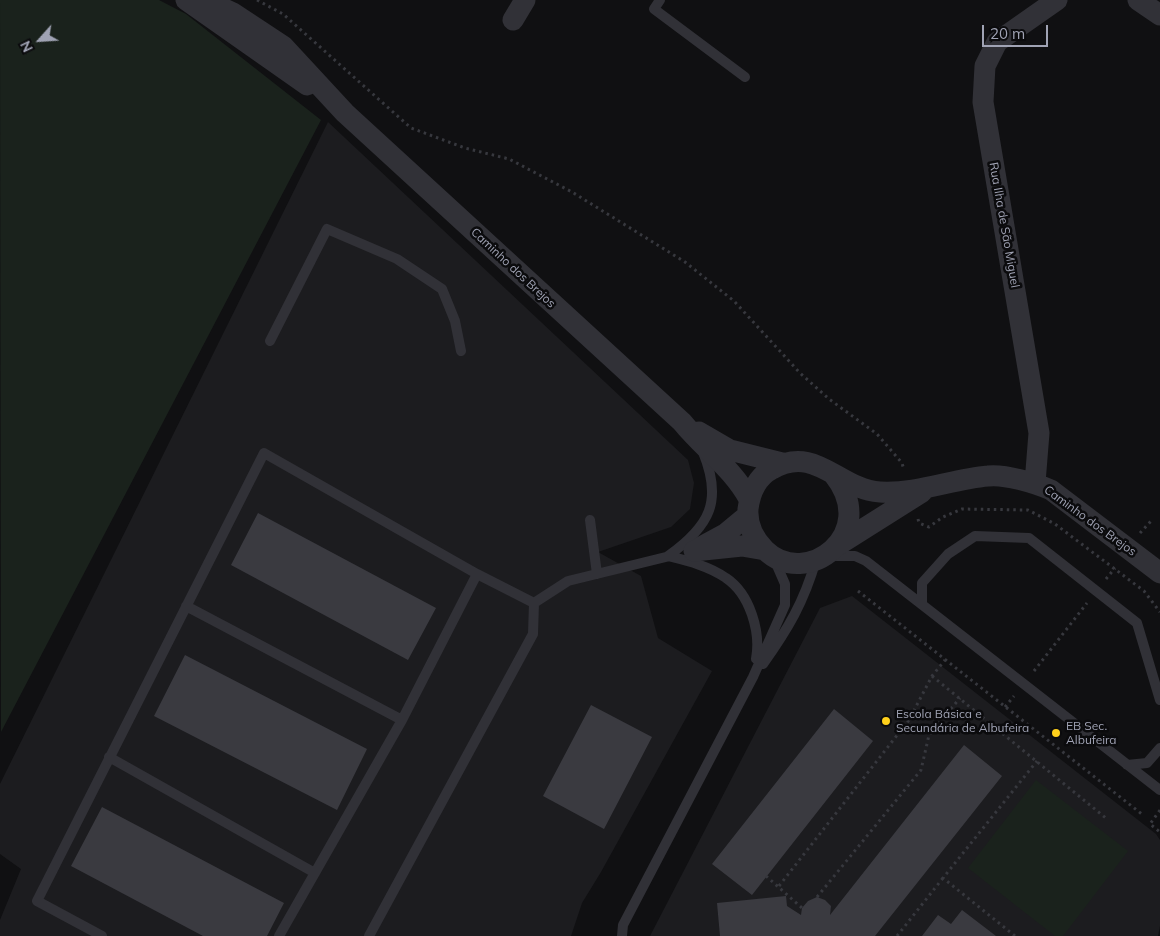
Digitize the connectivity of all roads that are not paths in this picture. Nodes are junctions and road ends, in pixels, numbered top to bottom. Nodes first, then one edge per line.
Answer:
1 (186, 0) edge
2 (205, 0) edge
3 (525, 0) edge
4 (660, 0) edge
5 (1057, 0) edge
6 (1138, 0) edge
7 (1160, 15) edge
8 (514, 20) dead end
9 (745, 77) dead end
10 (345, 113) junction
11 (270, 341) dead end
12 (461, 351) dead end
13 (682, 422) junction
14 (700, 444) junction
15 (782, 463) junction
16 (834, 475) junction
17 (1036, 483) junction
18 (926, 489) junction
19 (749, 507) junction
20 (590, 520) dead end
21 (694, 551) junction
22 (767, 551) junction
23 (826, 554) junction
24 (668, 556) junction
25 (1160, 573) edge
26 (478, 574) junction
27 (596, 574) junction
28 (534, 603) junction
29 (922, 604) junction
30 (186, 606) junction
31 (753, 677) junction
32 (1160, 700) edge
33 (402, 720) junction
34 (1160, 748) edge
35 (110, 757) junction
36 (1127, 765) junction
37 (1160, 790) edge
38 (315, 873) junction
39 (103, 936) edge
40 (279, 936) edge
41 (369, 936) edge
42 (622, 936) edge

1 - 10 street, Caminho dos Brejos
2 - 10 street, Caminho dos Brejos
3 - 8 street
4 - 9 lane
5 - 17 street, Rua Ilha de São Miguel
6 - 7 street
10 - 13 street, Caminho dos Brejos
11 - 12 lane
13 - 14 street
13 - 15 street
14 - 19 street
14 - 24 lane
15 - 16 street
15 - 19 street
16 - 18 street
16 - 23 street
17 - 18 street, Caminho dos Brejos
17 - 25 street, Caminho dos Brejos
18 - 23 street
19 - 21 street
19 - 22 street
20 - 27 lane
21 - 22 street
21 - 24 lane
22 - 23 street
22 - 31 lane
23 - 29 lane
23 - 31 lane
24 - 27 lane
24 - 31 lane
26 - 28 lane
26 - 30 lane
26 - 33 lane
27 - 28 lane
28 - 41 lane
29 - 32 lane
29 - 36 lane
30 - 33 lane
30 - 35 lane
31 - 42 lane
33 - 38 lane
34 - 36 lane
35 - 38 lane
35 - 39 lane
36 - 37 lane
38 - 40 lane

